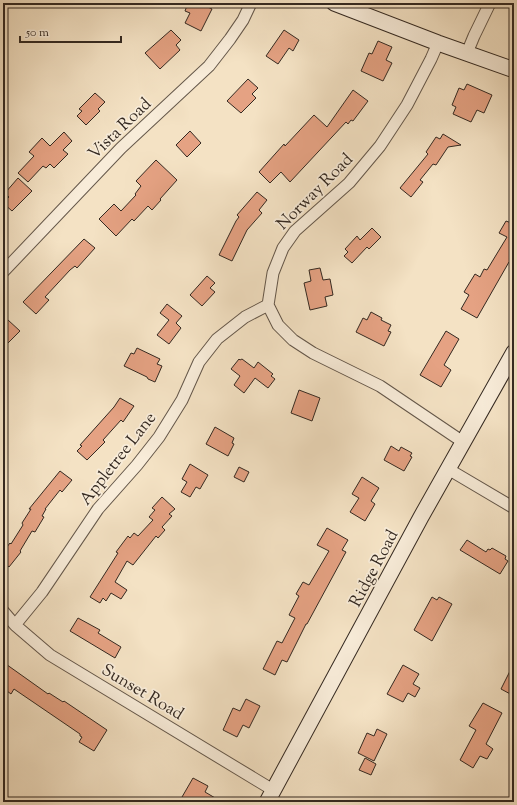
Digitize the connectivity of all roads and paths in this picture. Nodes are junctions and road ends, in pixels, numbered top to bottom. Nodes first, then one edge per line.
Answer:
1 (252, 3) edge
2 (334, 3) edge
3 (490, 3) edge
4 (438, 43) junction
5 (467, 53) junction
6 (514, 70) edge
7 (3, 272) edge
8 (268, 305) junction
9 (514, 352) edge
10 (463, 442) junction
11 (448, 469) junction
12 (514, 508) edge
13 (3, 611) edge
14 (16, 625) junction
15 (270, 796) edge

1 - 7 street, Vista Road
2 - 4 main road
3 - 5 street
4 - 5 main road
4 - 8 street, Norway Road
5 - 6 main road
8 - 10 street
8 - 14 street, Appletree Lane
9 - 10 main road, Ridge Road
10 - 11 main road, Ridge Road
11 - 12 street
11 - 15 main road, Ridge Road
13 - 14 street, Sunset Road
14 - 15 street, Sunset Road

